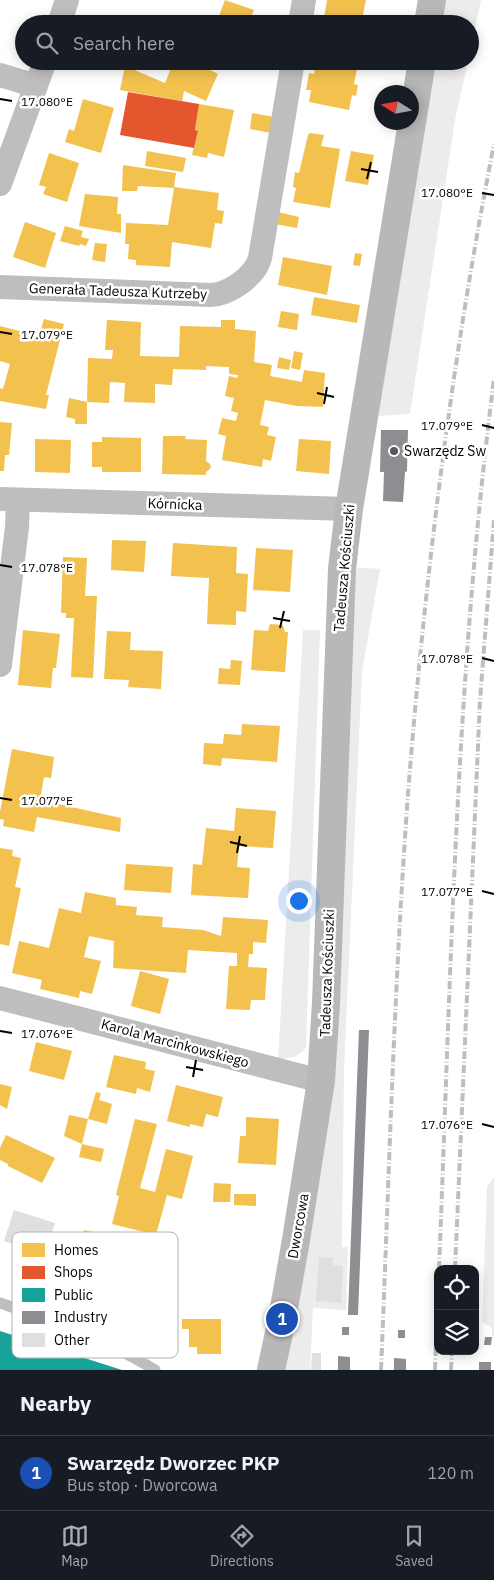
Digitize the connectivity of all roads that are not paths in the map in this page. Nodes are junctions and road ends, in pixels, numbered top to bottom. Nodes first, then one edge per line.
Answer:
1 (67, 0) edge
2 (304, 0) edge
3 (432, 0) edge
4 (62, 15) edge
5 (302, 15) edge
6 (430, 15) edge
7 (42, 70) edge
8 (291, 70) edge
9 (421, 70) edge
10 (0, 76) edge
11 (36, 86) junction
12 (0, 184) edge
13 (0, 287) edge
14 (9, 500) edge
15 (349, 509) junction
16 (0, 665) edge
17 (0, 998) edge
18 (321, 1081) junction
19 (0, 1303) edge
20 (12, 1307) edge
21 (136, 1358) edge
22 (155, 1370) edge
23 (271, 1370) edge

1 - 4 street
2 - 5 street
3 - 6 street
7 - 11 street
8 - 13 street, Generała Tadeusza Kutrzeby
9 - 15 street, Tadeusza Kościuszki
10 - 11 street
11 - 12 street
14 - 15 street, Kórnicka
14 - 16 street
15 - 18 street, Tadeusza Kościuszki
17 - 18 street, Karola Marcinkowskiego
18 - 23 street, Dworcowa
19 - 20 lane
21 - 22 lane

